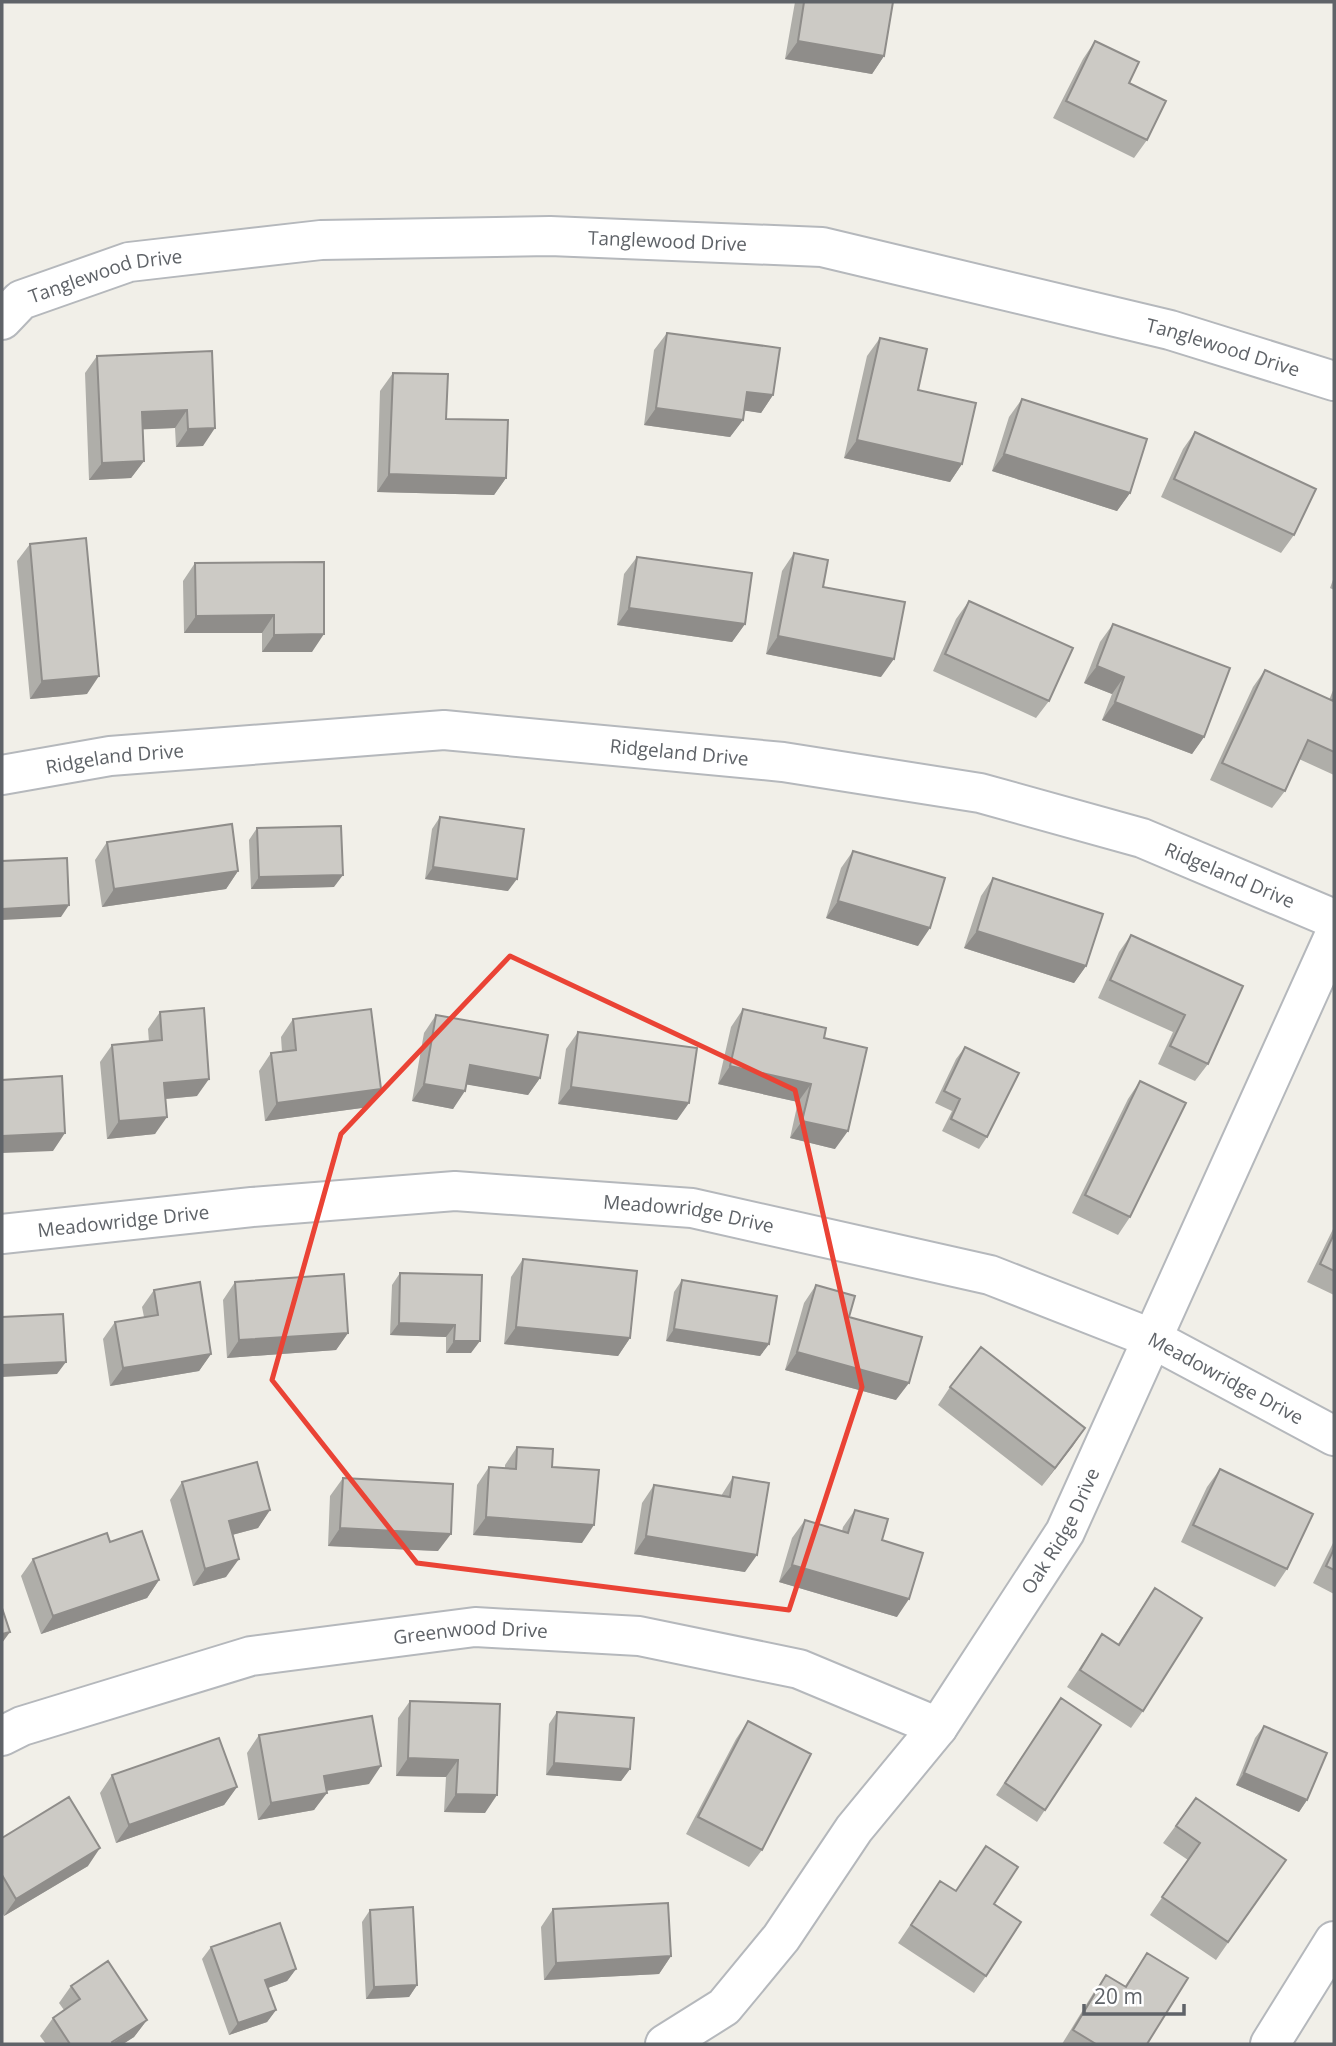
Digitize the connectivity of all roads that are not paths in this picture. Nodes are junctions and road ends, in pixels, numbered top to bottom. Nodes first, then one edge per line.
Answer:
1 (2, 320) edge
2 (1334, 381) edge
3 (2, 775) edge
4 (1334, 919) edge
5 (1334, 936) edge
6 (2, 1234) edge
7 (1151, 1338) junction
8 (1334, 1436) edge
9 (938, 1727) junction
10 (2, 1736) edge
11 (1334, 1941) edge
12 (664, 2044) edge
13 (1270, 2044) edge

1 - 2 street, Tanglewood Drive
3 - 4 street, Ridgeland Drive
5 - 7 street, Oak Ridge Drive
6 - 7 street, Meadowridge Drive
7 - 8 street, Meadowridge Drive
7 - 9 street, Oak Ridge Drive
9 - 10 street, Greenwood Drive
9 - 12 street, Oak Ridge Drive
11 - 13 street

